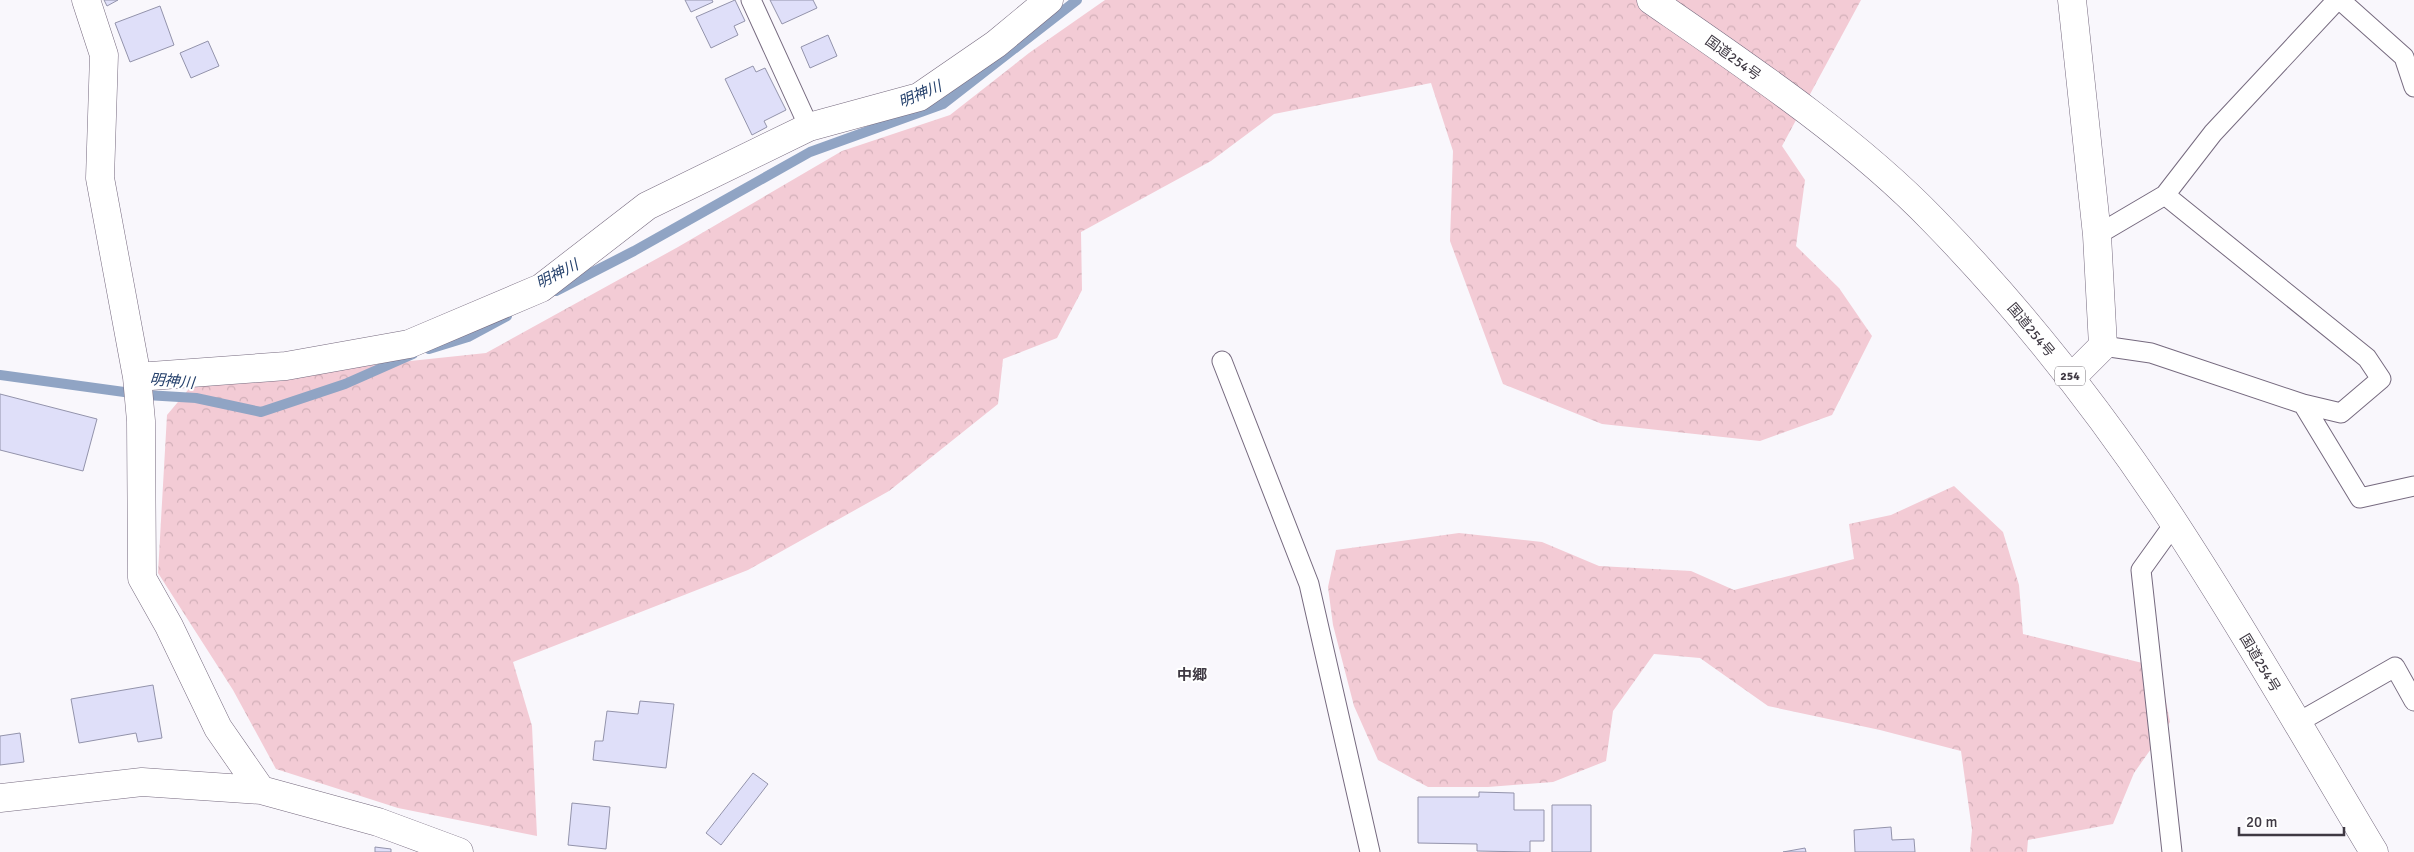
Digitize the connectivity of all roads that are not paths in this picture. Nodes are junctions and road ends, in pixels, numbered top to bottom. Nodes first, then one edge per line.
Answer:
1 (86, 0) edge
2 (751, 0) edge
3 (1049, 0) edge
4 (1651, 0) edge
5 (2072, 0) edge
6 (2338, 0) edge
7 (2414, 87) edge
8 (809, 127) junction
9 (2164, 195) junction
10 (2097, 235) junction
11 (2103, 346) junction
12 (1222, 361) dead end
13 (2072, 378) junction
14 (137, 385) junction
15 (2303, 404) junction
16 (2414, 486) edge
17 (2174, 524) junction
18 (2414, 701) edge
19 (2297, 723) junction
20 (260, 790) junction
21 (0, 798) edge
22 (459, 852) edge
23 (1370, 852) edge
24 (2172, 852) edge
25 (2374, 852) edge

1 - 14 main road
2 - 8 lane
3 - 8 main road
4 - 13 main road, 国道254号 / 254
5 - 10 main road
6 - 7 lane
6 - 9 lane
8 - 14 main road
9 - 10 lane
9 - 15 lane
10 - 11 main road
11 - 13 main road
11 - 15 lane
12 - 23 lane
13 - 17 main road, 国道254号 / 254
14 - 20 main road
15 - 16 lane
17 - 19 main road, 国道254号 / 254
17 - 24 lane
18 - 19 lane
19 - 25 main road, 国道254号 / 254
20 - 21 main road
20 - 22 main road

